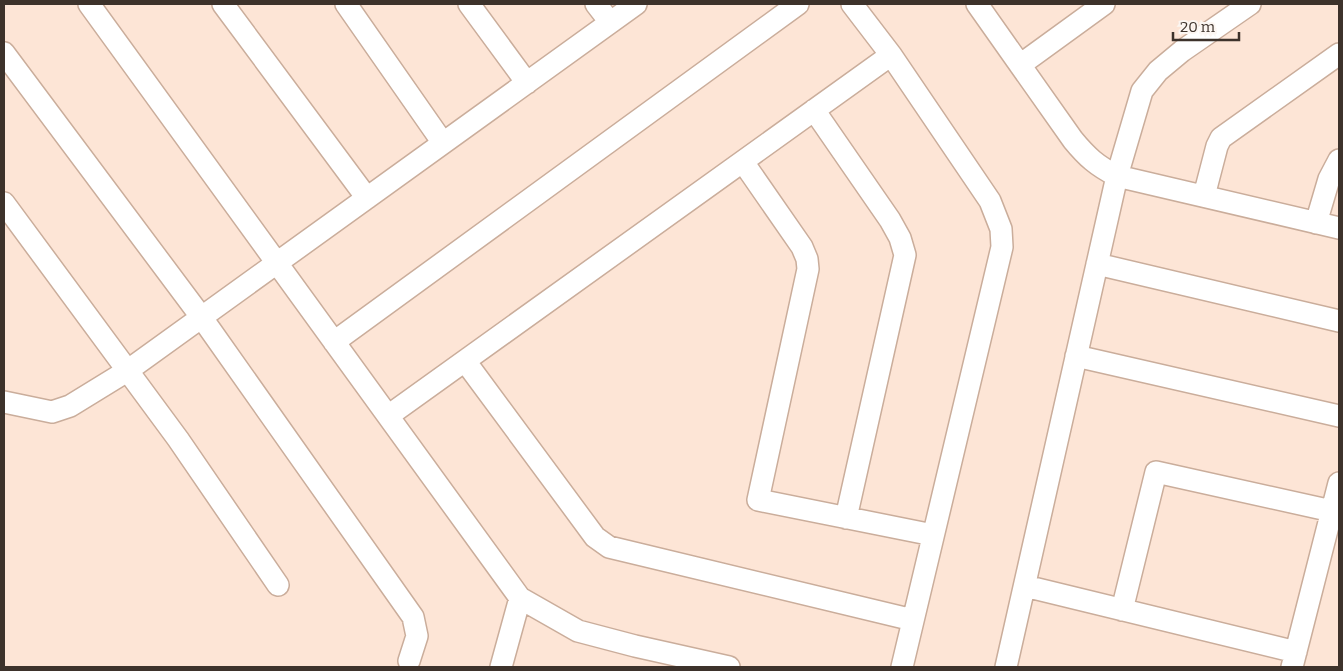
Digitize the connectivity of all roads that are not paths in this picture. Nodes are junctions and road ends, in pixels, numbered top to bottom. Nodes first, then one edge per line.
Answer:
1 (89, 4) edge
2 (223, 4) edge
3 (346, 4) edge
4 (470, 4) edge
5 (596, 4) edge
6 (636, 4) edge
7 (798, 4) edge
8 (852, 4) edge
9 (977, 4) edge
10 (1104, 4) edge
11 (1250, 4) edge
12 (610, 22) junction
13 (4, 53) edge
14 (1339, 54) edge
15 (891, 55) junction
16 (1020, 65) junction
17 (527, 83) junction
18 (814, 110) junction
19 (443, 143) junction
20 (1339, 160) edge
21 (742, 162) junction
22 (1117, 176) junction
23 (1204, 196) junction
24 (367, 198) junction
25 (4, 204) edge
26 (1316, 223) junction
27 (1339, 228) edge
28 (277, 263) junction
29 (1097, 264) junction
30 (202, 318) junction
31 (1339, 321) edge
32 (334, 342) junction
33 (1076, 356) junction
34 (466, 361) junction
35 (127, 371) junction
36 (4, 402) edge
37 (388, 416) junction
38 (1339, 416) edge
39 (1339, 483) edge
40 (1332, 511) junction
41 (846, 518) junction
42 (933, 535) junction
43 (278, 585) dead end
44 (1025, 586) junction
45 (520, 598) junction
46 (1122, 610) junction
47 (913, 620) junction
48 (1294, 660) edge
49 (409, 661) dead end
50 (501, 667) edge
51 (729, 667) edge
52 (902, 667) edge
53 (1006, 667) edge

1 - 28 street
2 - 24 street
3 - 19 street
4 - 17 street
5 - 12 street
6 - 12 street
7 - 32 street
8 - 15 street
9 - 16 street
10 - 16 street
11 - 22 street
12 - 17 street
13 - 30 street
14 - 23 street
15 - 18 street
15 - 42 street
16 - 22 street
17 - 19 street
18 - 21 street
18 - 41 street
19 - 24 street
20 - 26 street
21 - 34 street
21 - 41 street
22 - 23 street
22 - 29 street
23 - 26 street
24 - 28 street
25 - 35 street
26 - 27 street
28 - 30 street
28 - 32 street
29 - 31 street
29 - 33 street
30 - 35 street
30 - 49 street
32 - 37 street
33 - 38 street
33 - 44 street
34 - 37 street
34 - 47 street
35 - 36 street
35 - 43 street
37 - 45 street
39 - 40 street
40 - 46 street
40 - 48 street
41 - 42 street
42 - 47 street
44 - 46 street
44 - 53 street
45 - 50 street
45 - 51 street
46 - 48 street
47 - 52 street

